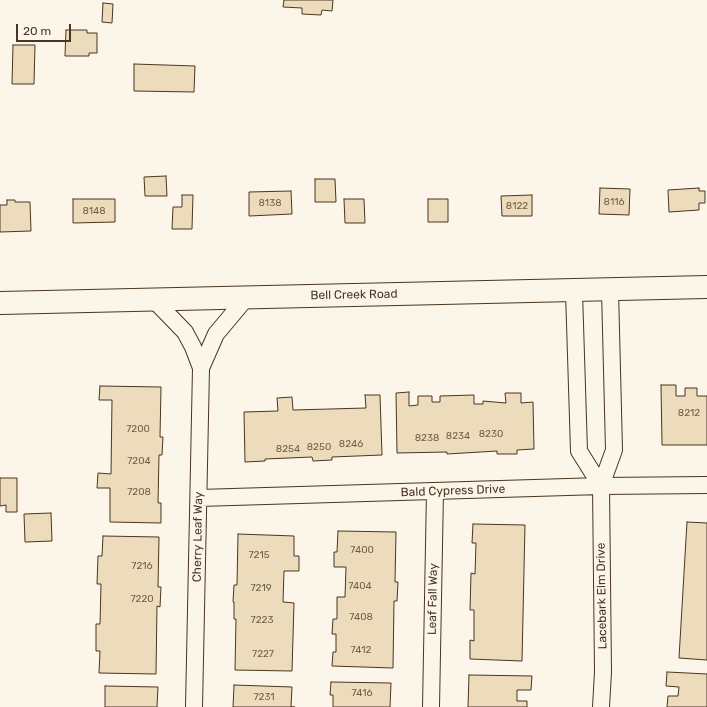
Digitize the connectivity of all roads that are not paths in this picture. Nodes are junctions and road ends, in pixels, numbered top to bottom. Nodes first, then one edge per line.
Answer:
1 (707, 287) edge
2 (610, 290) junction
3 (574, 292) junction
4 (247, 297) junction
5 (154, 300) junction
6 (0, 303) edge
7 (201, 368) junction
8 (707, 484) edge
9 (601, 486) junction
10 (435, 491) junction
11 (199, 498) junction
12 (194, 707) edge
13 (431, 707) edge
14 (600, 707) edge

1 - 2 street, Bell Creek Road
2 - 3 street, Bell Creek Road
2 - 9 street, Lacebark Elm Drive
3 - 4 street, Bell Creek Road
3 - 9 street
4 - 5 street, Bell Creek Road
4 - 7 street, Cherry Leaf Way
5 - 6 street, Bell Creek Road
5 - 7 street, Cherry Leaf Way
7 - 11 street, Cherry Leaf Way
8 - 9 street, Bald Cypress Drive
9 - 10 street, Bald Cypress Drive
9 - 14 street, Lacebark Elm Drive
10 - 11 street, Bald Cypress Drive
10 - 13 street, Leaf Fall Way
11 - 12 street, Cherry Leaf Way

